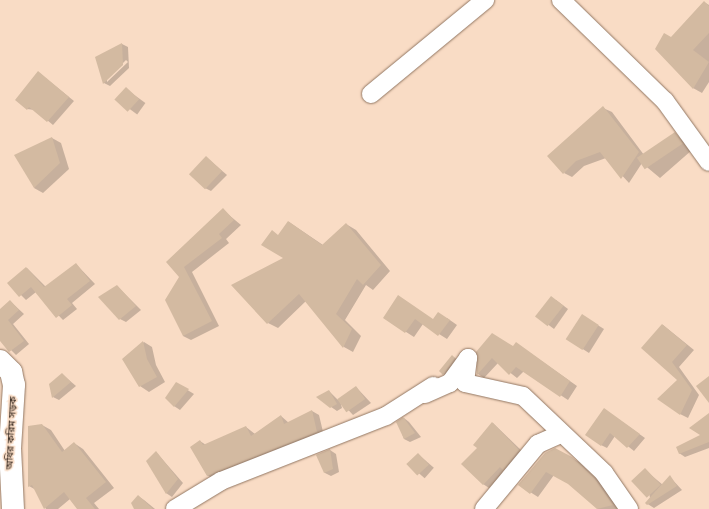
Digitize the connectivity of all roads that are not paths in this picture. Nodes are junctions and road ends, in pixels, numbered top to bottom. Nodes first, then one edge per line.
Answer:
1 (485, 0) edge
2 (560, 0) edge
3 (371, 94) dead end
4 (709, 162) edge
5 (0, 361) edge
6 (560, 434) junction
7 (13, 509) edge
8 (175, 509) edge
9 (484, 509) edge
10 (629, 509) edge

1 - 3 street
2 - 4 street
5 - 7 main road, অধির করিম সড়ক
6 - 8 street
6 - 9 street
6 - 10 street

